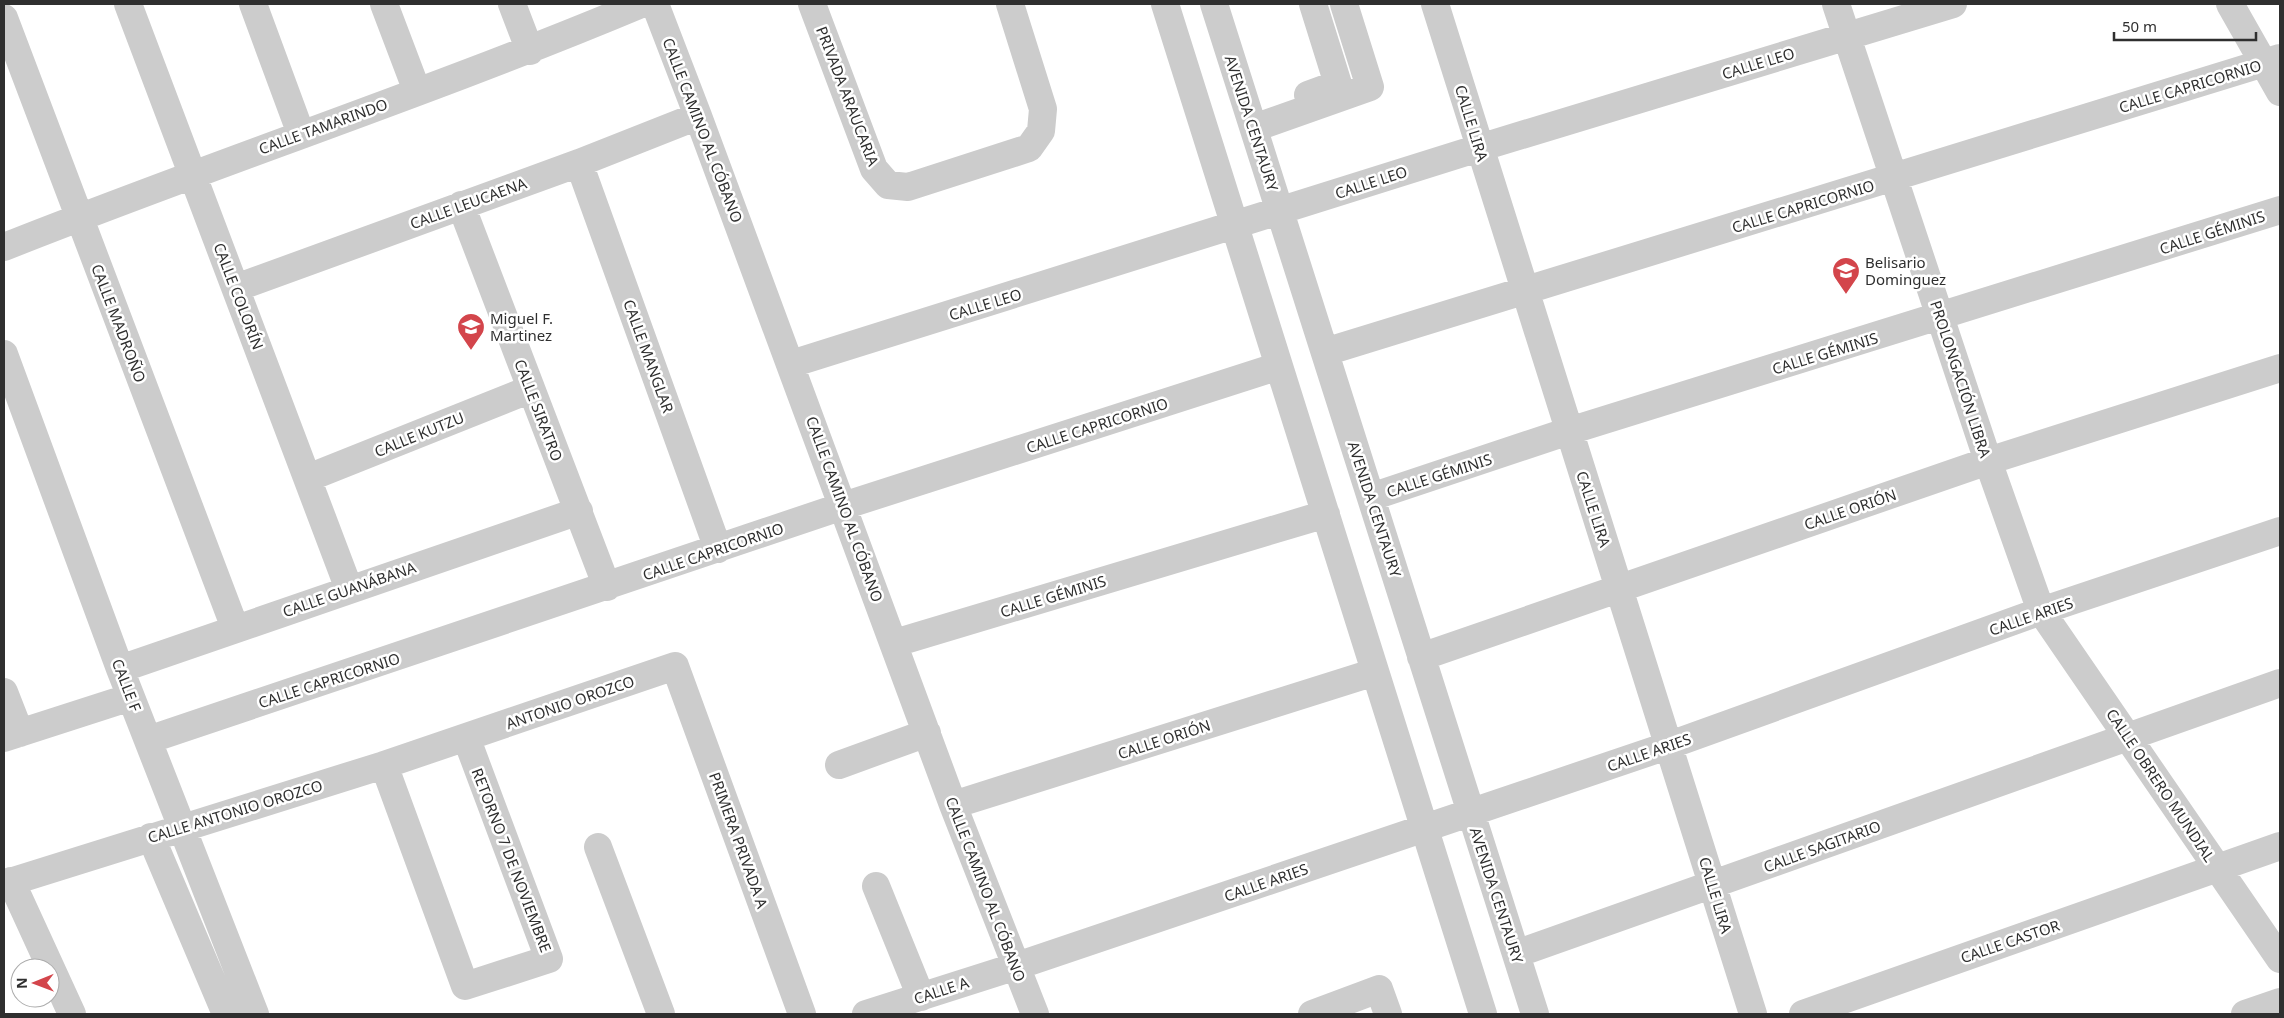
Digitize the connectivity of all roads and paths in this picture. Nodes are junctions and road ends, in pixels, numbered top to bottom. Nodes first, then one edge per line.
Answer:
1 (128, 4) edge
2 (253, 4) edge
3 (384, 4) edge
4 (512, 4) edge
5 (641, 4) edge
6 (655, 4) edge
7 (812, 4) edge
8 (1010, 4) edge
9 (1165, 4) edge
10 (1214, 4) edge
11 (1313, 4) edge
12 (1344, 4) edge
13 (1435, 4) edge
14 (1836, 4) edge
15 (1953, 4) edge
16 (2230, 4) edge
17 (4, 18) edge
18 (1846, 36) junction
19 (530, 51) junction
20 (2272, 61) edge
21 (418, 91) junction
22 (2280, 92) edge
23 (698, 116) junction
24 (1252, 122) junction
25 (301, 134) junction
26 (1479, 148) junction
27 (579, 163) junction
28 (192, 174) junction
29 (1894, 178) junction
30 (461, 205) junction
31 (2280, 210) edge
32 (1280, 211) junction
33 (79, 217) junction
34 (1235, 226) junction
35 (4, 247) edge
36 (236, 288) junction
37 (1526, 290) junction
38 (1940, 318) junction
39 (1325, 352) junction
40 (4, 354) edge
41 (791, 364) junction
42 (1279, 366) junction
43 (2280, 368) edge
44 (531, 389) junction
45 (1569, 431) junction
46 (1988, 461) junction
47 (308, 478) junction
48 (1371, 497) junction
49 (843, 506) junction
50 (579, 511) junction
51 (1326, 514) junction
52 (2280, 531) edge
53 (718, 549) junction
54 (607, 587) junction
55 (1620, 588) junction
56 (349, 589) junction
57 (2041, 611) junction
58 (235, 628) junction
59 (895, 643) junction
60 (1421, 657) junction
61 (675, 666) joint
62 (120, 668) junction
63 (1375, 672) junction
64 (2280, 683) edge
65 (4, 692) edge
66 (131, 697) junction
67 (927, 733) junction
68 (2128, 735) junction
69 (12, 736) edge
70 (466, 737) junction
71 (148, 740) junction
72 (1670, 745) junction
73 (384, 765) junction
74 (839, 765) dead end
75 (953, 805) junction
76 (1471, 812) junction
77 (181, 828) junction
78 (1424, 829) junction
79 (151, 837) junction
80 (2280, 846) edge
81 (598, 847) dead end
82 (2218, 867) junction
83 (7, 883) edge
84 (1712, 885) junction
85 (876, 886) dead end
86 (1516, 954) junction
87 (2280, 959) edge
88 (1017, 966) junction
89 (921, 997) junction
90 (1383, 1002) edge
91 (2280, 1002) edge
92 (72, 1014) edge
93 (226, 1014) edge
94 (255, 1014) edge
95 (661, 1014) edge
96 (802, 1014) edge
97 (866, 1014) edge
98 (1035, 1014) edge
99 (1312, 1014) edge
100 (1483, 1014) edge
101 (1535, 1014) edge
102 (1753, 1014) edge
103 (1803, 1014) edge
104 (2245, 1014) edge

1 - 28 street, CALLE COLORÍN
2 - 25 street
3 - 21 street
4 - 19 street
5 - 19 street, CALLE TAMARINDO
6 - 23 street, CALLE CAMINO AL CÓBANO
7 - 8 street, PRIVADA ARAUCARIA
9 - 34 street
10 - 24 street, AVENIDA CENTAURY
11 - 24 street
12 - 24 street
13 - 26 street, CALLE LIRA
14 - 18 street, PROLONGACIÓN LIBRA
15 - 18 street, CALLE LEO
16 - 20 street
17 - 33 street, CALLE MADROÑO
18 - 26 street, CALLE LEO
18 - 29 street, PROLONGACIÓN LIBRA
19 - 21 street, CALLE TAMARINDO
20 - 22 street
20 - 29 street, CALLE CAPRICORNIO
21 - 25 street, CALLE TAMARINDO
23 - 27 street, CALLE LEUCAENA
23 - 41 street, CALLE CAMINO AL CÓBANO
24 - 32 street, AVENIDA CENTAURY
25 - 28 street, CALLE TAMARINDO
26 - 32 street, CALLE LEO
26 - 37 street, CALLE LIRA
27 - 30 street, CALLE LEUCAENA
27 - 53 street, CALLE MANGLAR
28 - 33 street, CALLE TAMARINDO
28 - 36 street, CALLE COLORÍN
29 - 37 street, CALLE CAPRICORNIO
29 - 38 street, PROLONGACIÓN LIBRA
30 - 36 street, CALLE LEUCAENA
30 - 44 street, CALLE SIRATRO
31 - 38 street, CALLE GÉMINIS
32 - 34 street, CALLE LEO
32 - 39 street, AVENIDA CENTAURY
33 - 35 street, CALLE TAMARINDO
33 - 58 street, CALLE MADROÑO
34 - 41 street, CALLE LEO
34 - 42 street
36 - 47 street, CALLE COLORÍN
37 - 39 street, CALLE CAPRICORNIO
37 - 45 street, CALLE LIRA
38 - 45 street, CALLE GÉMINIS
38 - 46 street, PROLONGACIÓN LIBRA
39 - 48 street, AVENIDA CENTAURY
40 - 62 street, CALLE F
41 - 49 street, CALLE CAMINO AL CÓBANO
42 - 49 street, CALLE CAPRICORNIO
42 - 51 street
43 - 46 street, CALLE ORIÓN
44 - 47 street, CALLE KUTZU
44 - 50 street, CALLE SIRATRO
45 - 48 street, CALLE GÉMINIS
45 - 55 street, CALLE LIRA
46 - 55 street, CALLE ORIÓN
46 - 57 street, PROLONGACIÓN LIBRA
47 - 56 street, CALLE COLORÍN
48 - 60 street, AVENIDA CENTAURY
49 - 53 street, CALLE CAPRICORNIO
49 - 59 street, CALLE CAMINO AL CÓBANO
50 - 54 street, CALLE SIRATRO
50 - 56 street, CALLE GUANÁBANA
51 - 59 street, CALLE GÉMINIS
51 - 63 street
52 - 57 street, CALLE ARIES
53 - 54 street, CALLE CAPRICORNIO
54 - 71 street, CALLE CAPRICORNIO
55 - 60 street, CALLE ORIÓN
55 - 72 street, CALLE LIRA
56 - 58 street, CALLE GUANÁBANA
57 - 68 street, CALLE OBRERO MUNDIAL
57 - 72 street, CALLE ARIES
58 - 62 street, CALLE GUANÁBANA
59 - 67 street, CALLE CAMINO AL CÓBANO
60 - 76 street, AVENIDA CENTAURY
61 - 70 street, ANTONIO OROZCO
61 - 96 street, PRIMERA PRIVADA A
62 - 66 street, CALLE F
63 - 75 street, CALLE ORIÓN
63 - 78 street
64 - 68 street, CALLE SAGITARIO
65 - 69 street
66 - 69 street
66 - 71 street, CALLE F
67 - 74 street
67 - 75 street, CALLE CAMINO AL CÓBANO
68 - 82 street, CALLE OBRERO MUNDIAL
68 - 84 street, CALLE SAGITARIO
70 - 73 street, CALLE ANTONIO OROZCO
70 - 73 street, RETORNO 7 DE NOVIEMBRE
71 - 77 street, CALLE F
72 - 76 street, CALLE ARIES
72 - 84 street, CALLE LIRA
73 - 77 street, CALLE ANTONIO OROZCO
75 - 88 street, CALLE CAMINO AL CÓBANO
76 - 78 street, CALLE ARIES
76 - 86 street, AVENIDA CENTAURY
77 - 79 street, CALLE ANTONIO OROZCO
77 - 94 street, CALLE F
78 - 88 street, CALLE ARIES
78 - 100 street
79 - 83 street, CALLE ANTONIO OROZCO
79 - 93 street
80 - 82 street, CALLE CASTOR
81 - 95 street
82 - 87 street, CALLE OBRERO MUNDIAL
82 - 103 street, CALLE CASTOR
83 - 92 street
84 - 86 street, CALLE SAGITARIO
84 - 102 street, CALLE LIRA
85 - 89 street
86 - 101 street, AVENIDA CENTAURY
88 - 89 street, CALLE A
88 - 98 street, CALLE CAMINO AL CÓBANO
89 - 97 street, CALLE A
90 - 99 street
91 - 104 street

